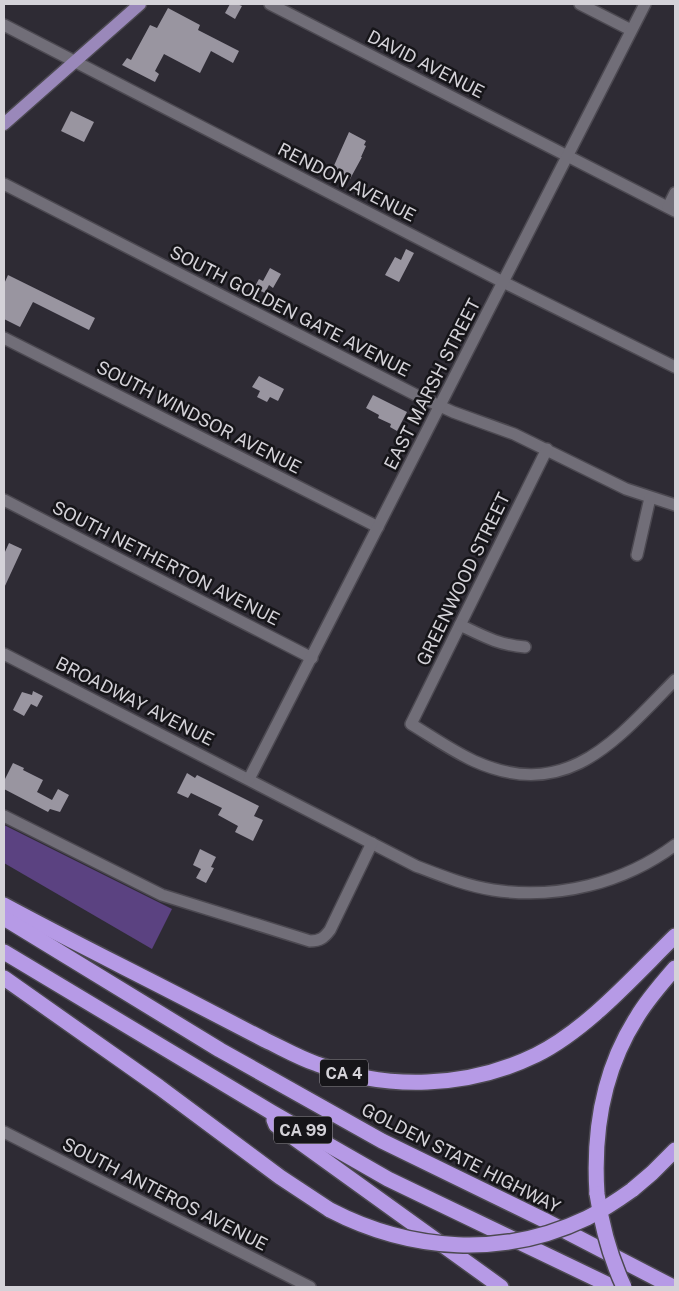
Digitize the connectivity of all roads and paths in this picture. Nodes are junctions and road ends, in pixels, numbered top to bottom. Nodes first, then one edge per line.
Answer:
1 (140, 4) edge
2 (270, 4) edge
3 (580, 4) edge
4 (645, 4) edge
5 (4, 25) edge
6 (631, 30) junction
7 (74, 62) junction
8 (4, 124) edge
9 (567, 156) junction
10 (4, 184) edge
11 (675, 193) edge
12 (672, 209) edge
13 (503, 282) junction
14 (4, 338) edge
15 (675, 367) edge
16 (440, 406) junction
17 (547, 449) junction
18 (650, 498) junction
19 (4, 500) edge
20 (675, 505) edge
21 (378, 527) junction
22 (637, 555) dead end
23 (460, 626) junction
24 (525, 647) dead end
25 (4, 654) edge
26 (312, 658) junction
27 (675, 680) edge
28 (250, 779) junction
29 (4, 816) edge
30 (372, 844) junction
31 (675, 845) edge
32 (4, 905) edge
33 (4, 918) edge
34 (675, 936) edge
35 (4, 952) edge
36 (675, 968) edge
37 (4, 978) edge
38 (271, 1112) junction
39 (4, 1132) edge
40 (675, 1150) edge
41 (310, 1287) edge
42 (501, 1287) edge
43 (613, 1287) edge
44 (624, 1287) edge
45 (672, 1287) edge

1 - 7 main road
2 - 9 street, DAVID AVENUE
3 - 6 street
4 - 6 street, EAST MARSH STREET
5 - 7 street, RENDON AVENUE
6 - 9 street, EAST MARSH STREET
7 - 8 main road
7 - 13 street, RENDON AVENUE
9 - 12 street, DAVID AVENUE
9 - 13 street, EAST MARSH STREET
10 - 16 street, SOUTH GOLDEN GATE AVENUE
11 - 12 street
13 - 15 street, RENDON AVENUE
13 - 16 street, EAST MARSH STREET
14 - 21 street, SOUTH WINDSOR AVENUE
16 - 17 street, SOUTH GOLDEN GATE AVENUE
16 - 21 street, EAST MARSH STREET
17 - 18 street, SOUTH GOLDEN GATE AVENUE
17 - 23 street, GREENWOOD STREET
18 - 20 street, SOUTH GOLDEN GATE AVENUE
18 - 22 street
19 - 26 street, SOUTH NETHERTON AVENUE
21 - 26 street, EAST MARSH STREET
23 - 24 street
23 - 27 street, GREENWOOD STREET
25 - 28 street, BROADWAY AVENUE
26 - 28 street, EAST MARSH STREET
28 - 30 street, BROADWAY AVENUE
29 - 30 street
30 - 31 street, BROADWAY AVENUE
32 - 34 highway, CA 4
33 - 45 highway, GOLDEN STATE HIGHWAY / CA 99
35 - 38 highway, CA 99
36 - 44 highway, bridge
37 - 40 highway, bridge
38 - 42 highway
38 - 43 highway, CA 99
39 - 41 street, SOUTH ANTEROS AVENUE

